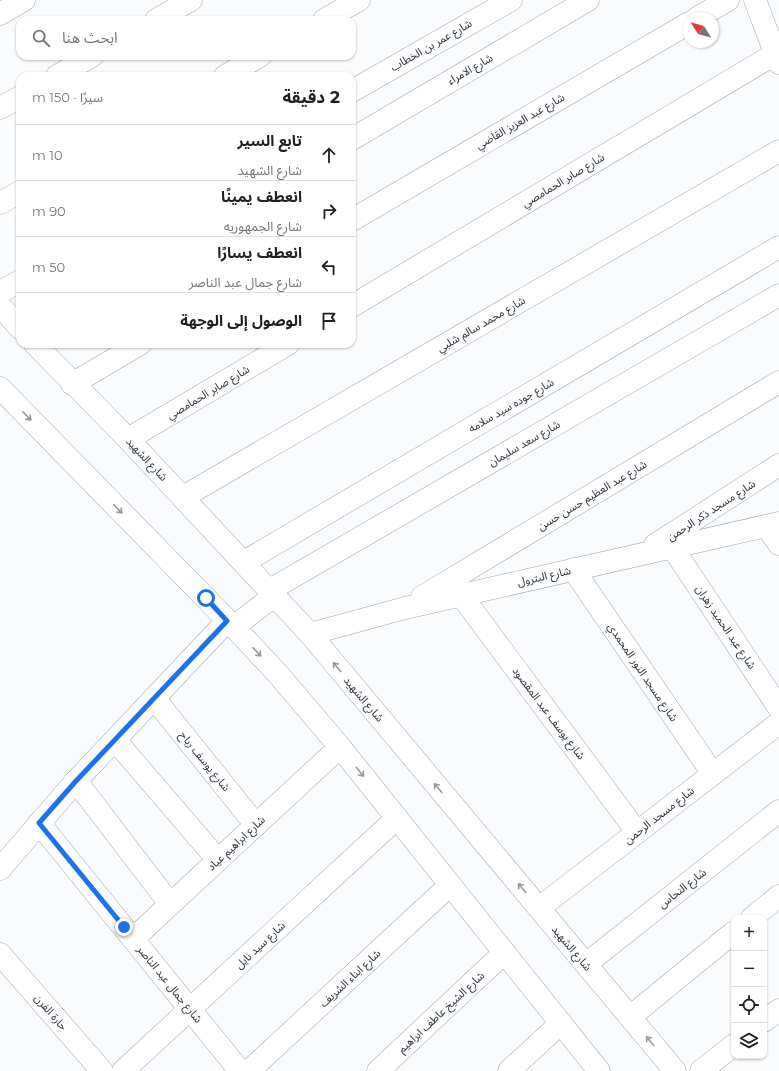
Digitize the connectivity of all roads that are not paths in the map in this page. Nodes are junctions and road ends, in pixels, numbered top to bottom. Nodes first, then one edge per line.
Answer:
1 (24, 0) edge
2 (192, 0) edge
3 (359, 0) edge
4 (511, 0) edge
5 (588, 0) edge
6 (728, 0) edge
7 (755, 0) edge
8 (707, 12) edge
9 (0, 14) edge
10 (163, 16) edge
11 (331, 16) edge
12 (683, 27) edge
13 (776, 49) edge
14 (85, 60) edge
15 (253, 60) edge
16 (64, 72) edge
17 (232, 72) edge
18 (356, 89) edge
19 (16, 99) edge
20 (0, 108) edge
21 (356, 137) edge
22 (779, 151) edge
23 (16, 194) edge
24 (0, 203) edge
25 (356, 218) edge
26 (779, 248) edge
27 (16, 283) edge
28 (0, 292) edge
29 (779, 295) edge
30 (356, 304) edge
31 (0, 306) edge
32 (16, 324) edge
33 (39, 348) edge
34 (133, 348) edge
35 (281, 348) edge
36 (779, 382) edge
37 (72, 384) junction
38 (0, 388) edge
39 (128, 440) junction
40 (779, 465) edge
41 (182, 497) junction
42 (772, 524) edge
43 (779, 544) edge
44 (672, 547) junction
45 (642, 554) junction
46 (244, 562) junction
47 (573, 569) junction
48 (272, 593) junction
49 (461, 595) junction
50 (405, 608) junction
51 (231, 624) junction
52 (310, 634) junction
53 (154, 698) junction
54 (779, 708) edge
55 (779, 723) edge
56 (115, 740) junction
57 (340, 747) junction
58 (713, 774) junction
59 (76, 781) junction
60 (779, 811) edge
61 (397, 818) junction
62 (39, 823) junction
63 (256, 825) junction
64 (637, 832) junction
65 (218, 860) junction
66 (0, 869) edge
67 (450, 885) junction
68 (779, 896) edge
69 (170, 904) junction
70 (539, 908) junction
71 (756, 915) edge
72 (731, 934) edge
73 (133, 939) junction
74 (504, 952) junction
75 (0, 954) edge
76 (586, 964) junction
77 (190, 1009) junction
78 (779, 1010) edge
79 (630, 1017) junction
80 (767, 1019) edge
81 (561, 1023) junction
82 (731, 1047) edge
83 (102, 1071) edge
84 (123, 1071) edge
85 (240, 1071) edge
86 (249, 1071) edge
87 (378, 1071) edge
88 (509, 1071) edge
89 (599, 1071) edge
90 (675, 1071) edge
91 (701, 1071) edge

1 - 9 street
2 - 10 street
3 - 11 street
4 - 18 street, شارع عمر بن الخطاب
5 - 21 street, شارع الامراء
6 - 8 street
7 - 13 street
12 - 25 street, شارع عبد العزيز القاضي
13 - 30 street, شارع صابر الحمامصي
14 - 16 street
15 - 17 street
19 - 20 street
22 - 41 street, شارع محمد سالم شلبي
23 - 24 street
26 - 46 street, شارع جوده سيد سلامه
27 - 28 street
29 - 48 street, شارع سعد سليمان
31 - 32 street
33 - 37 street, شارع الشهيد
34 - 37 street
35 - 39 street, شارع صابر الحمامصي
36 - 50 street, شارع عبد العظيم حسن حسن
37 - 39 street, شارع الشهيد
38 -> 51 street
39 - 41 street, شارع الشهيد
40 - 45 street, شارع مسجد ذكر الرحمن
41 - 46 street, شارع الشهيد
42 - 43 street
42 - 44 street, شارع البترول
44 - 45 street, شارع البترول
44 - 54 street, شارع عبد الحميد زهران
45 - 47 street, شارع البترول
46 - 48 street, شارع الشهيد
47 - 49 street, شارع البترول
47 - 58 street, شارع مسجد النور المحمدي
48 - 51 street, شارع سعد سليمان
48 - 52 street, شارع الشهيد
49 - 50 street, شارع البترول
49 - 64 street, شارع يوسف عبد المقصود
50 - 52 street, شارع البترول
51 - 53 street, شارع سعد سليمان
51 -> 57 street
70 -> 52 street, شارع الشهيد
53 - 56 street, شارع سعد سليمان
53 - 63 street, شارع يوسف رباح
55 - 58 street, شارع مسجد الرحمن
56 - 59 street, شارع سعد سليمان
56 - 65 street
57 -> 61 street
57 - 63 street, شارع ابراهيم عياد
58 - 64 street, شارع مسجد الرحمن
59 - 62 street, شارع سعد سليمان
59 - 69 street
60 - 76 street, شارع النحاس
61 - 67 street
61 - 77 street, شارع سيد نايل
62 - 66 street, شارع سعد سليمان
62 - 73 street, شارع جمال عبد الناصر
63 - 65 street, شارع ابراهيم عياد
64 - 70 street, شارع مسجد الرحمن
65 - 69 street, شارع ابراهيم عياد
67 - 74 street
67 - 86 street, شارع ابناء الشريف
68 - 71 street
69 - 73 street, شارع ابراهيم عياد
70 - 76 street, شارع الشهيد
72 - 79 street
73 - 77 street, شارع جمال عبد الناصر
74 - 81 street
74 - 87 street, شارع الشيخ عاطف ابراهيم
75 - 83 street, حارة الفرن
76 - 79 street, شارع الشهيد
77 - 84 street, شارع سيد نايل
77 - 85 street, شارع جمال عبد الناصر
78 - 80 street
90 -> 79 street, شارع الشهيد
81 - 88 street
81 - 89 street
82 - 91 street

